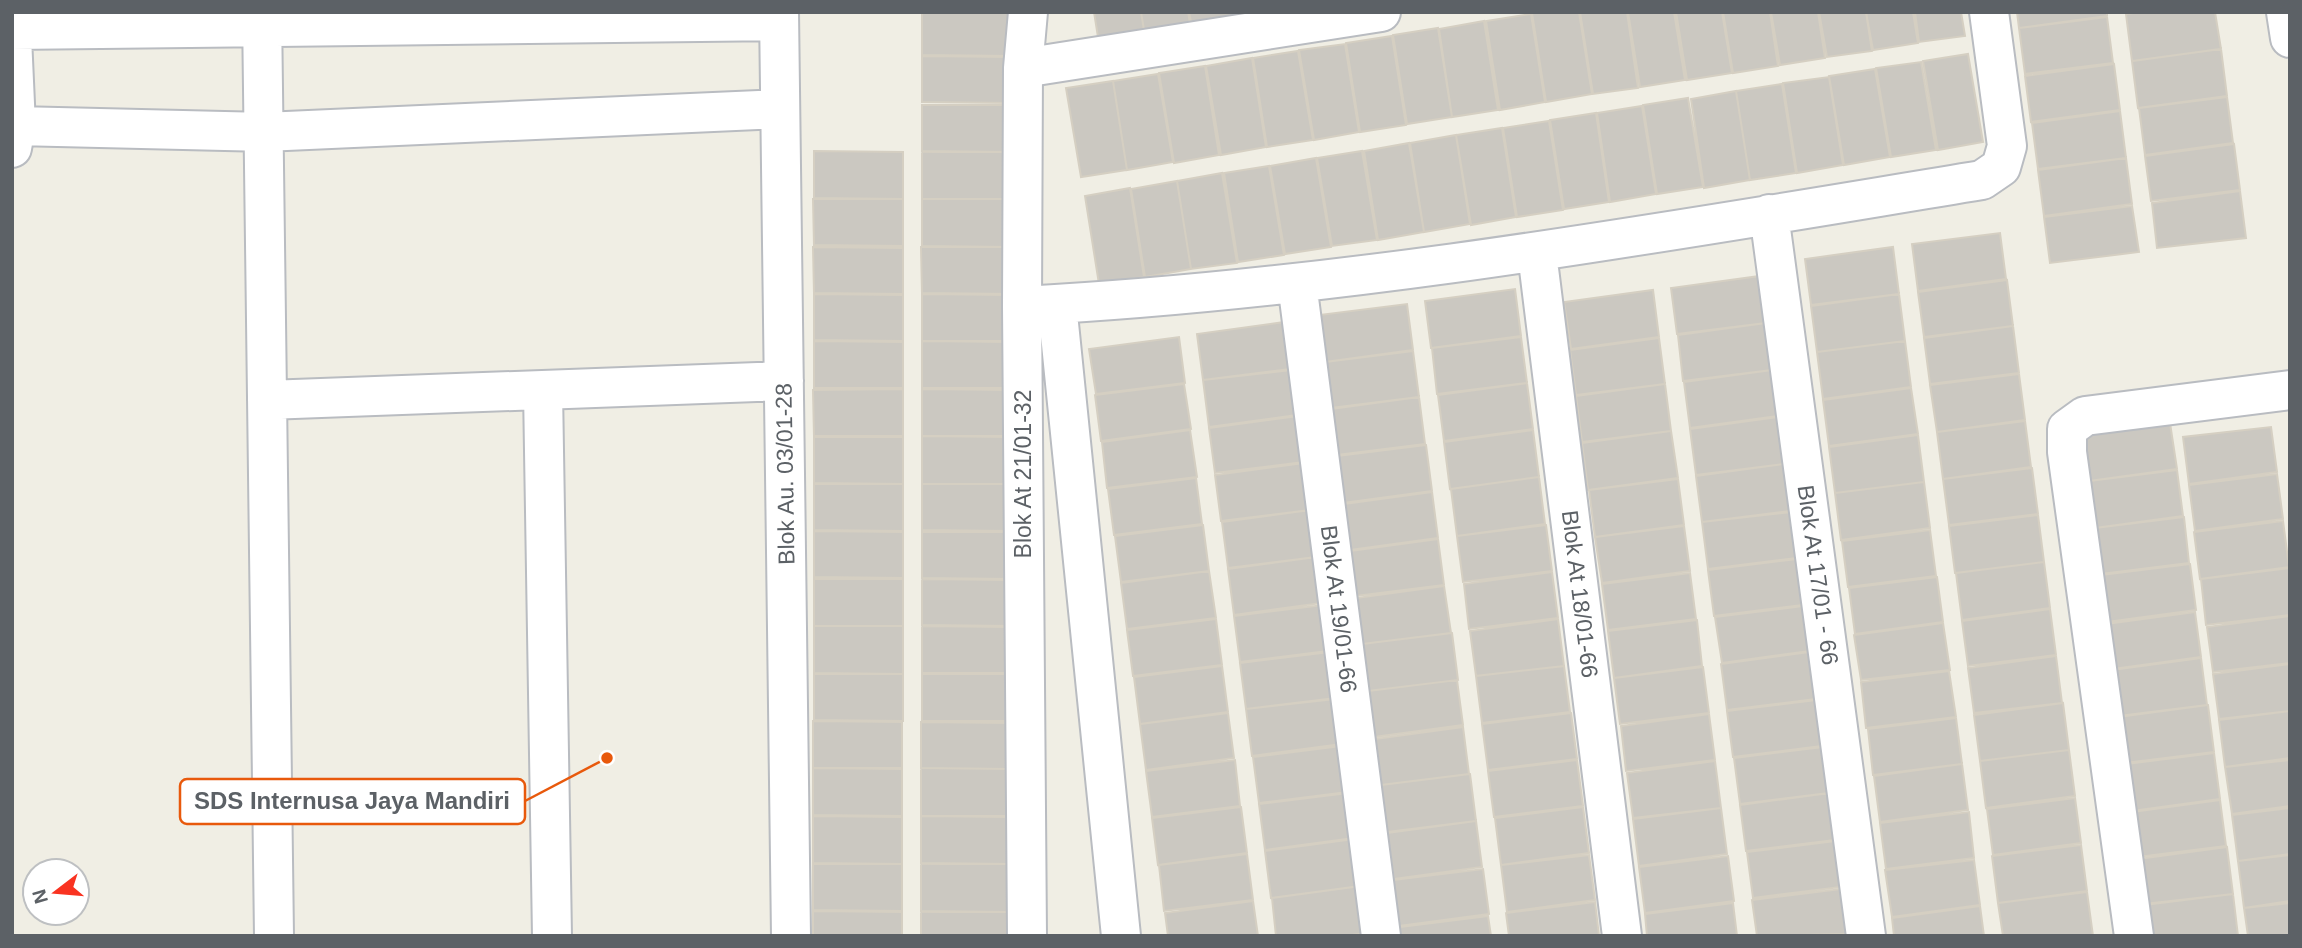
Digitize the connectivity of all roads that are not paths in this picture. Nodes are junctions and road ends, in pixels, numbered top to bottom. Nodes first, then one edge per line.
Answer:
1 (1028, 12) edge
2 (1381, 12) edge
3 (1989, 12) edge
4 (2286, 12) edge
5 (779, 17) edge
6 (262, 20) edge
7 (12, 30) edge
8 (12, 37) edge
9 (2290, 38) edge
10 (1023, 68) junction
11 (780, 109) junction
12 (264, 132) junction
13 (14, 137) edge
14 (1769, 215) junction
15 (1537, 253) junction
16 (1297, 283) junction
17 (1039, 305) junction
18 (783, 381) junction
19 (543, 390) junction
20 (2290, 390) edge
21 (267, 400) junction
22 (274, 936) edge
23 (552, 936) edge
24 (791, 936) edge
25 (1027, 936) edge
26 (1121, 936) edge
27 (1381, 936) edge
28 (1622, 936) edge
29 (1866, 936) edge
30 (2134, 936) edge

1 - 10 street, Blok At 21/01-32
2 - 10 street
3 - 14 street
4 - 9 street
5 - 6 street
5 - 11 street, Blok Au. 03/01-28
6 - 7 street
6 - 12 street
8 - 13 street
10 - 17 street, Blok At 21/01-32
11 - 12 street
11 - 18 street, Blok Au. 03/01-28
12 - 13 street
12 - 21 street
14 - 15 street
14 - 29 street, Blok At 17/01 - 66
15 - 16 street
15 - 28 street, Blok At 18/01-66
16 - 17 street
16 - 27 street, Blok At 19/01-66
17 - 25 street, Blok At 21/01-32
17 - 26 street
18 - 19 street
18 - 24 street, Blok Au. 03/01-28
19 - 21 street
19 - 23 street
20 - 30 street
21 - 22 street

